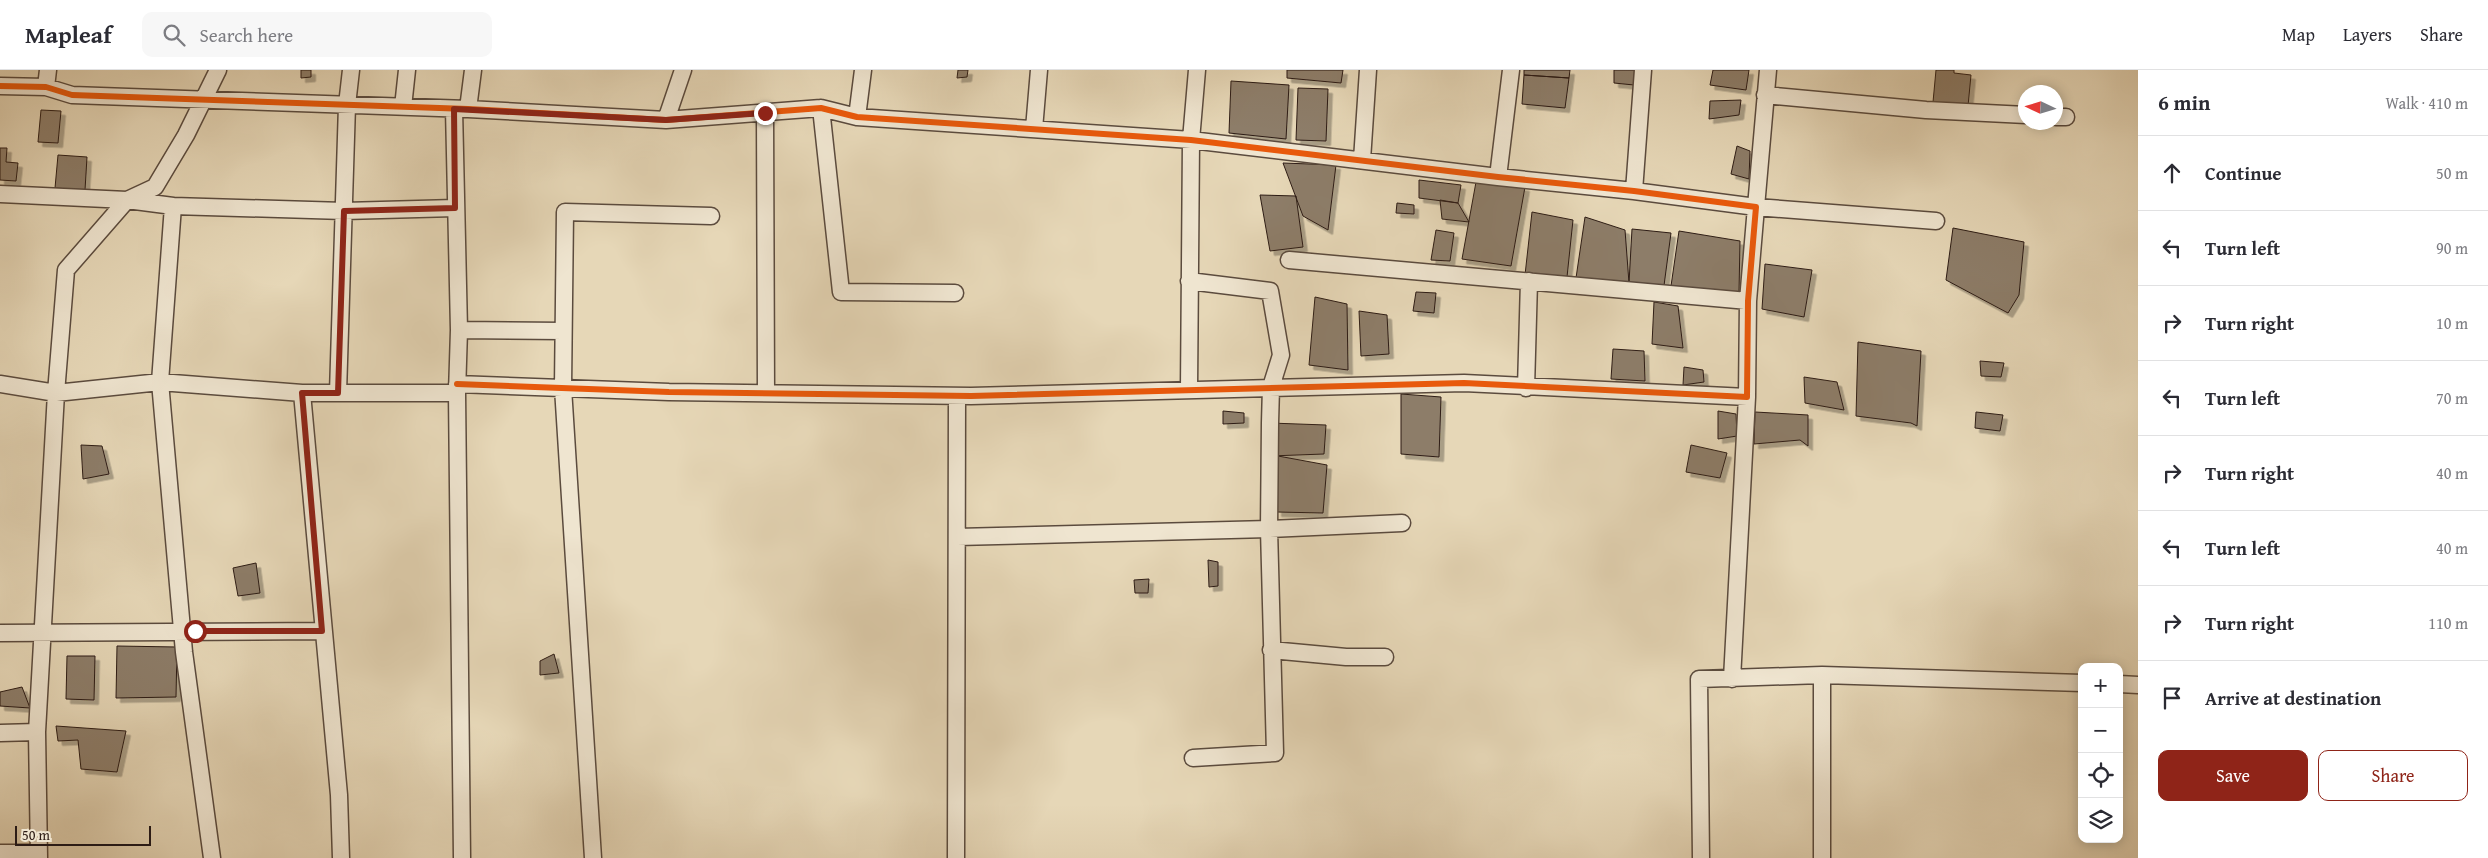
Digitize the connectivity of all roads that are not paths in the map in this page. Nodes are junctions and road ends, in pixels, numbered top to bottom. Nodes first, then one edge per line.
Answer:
1 (48, 70) edge
2 (218, 70) edge
3 (351, 70) edge
4 (407, 70) edge
5 (473, 70) edge
6 (683, 70) edge
7 (863, 70) edge
8 (1039, 70) edge
9 (1197, 70) edge
10 (1368, 70) edge
11 (1511, 70) edge
12 (1643, 70) edge
13 (1768, 70) edge
14 (0, 86) edge
15 (46, 87) junction
16 (1765, 95) junction
17 (204, 99) junction
18 (347, 105) junction
19 (402, 107) junction
20 (821, 108) junction
21 (461, 109) junction
22 (765, 113) junction
23 (2018, 115) edge
24 (858, 117) junction
25 (666, 120) junction
26 (1034, 128) junction
27 (1191, 140) junction
28 (1362, 160) junction
29 (1498, 177) junction
30 (1634, 190) junction
31 (0, 194) edge
32 (127, 200) junction
33 (173, 206) junction
34 (1756, 207) junction
35 (455, 208) junction
36 (344, 211) junction
37 (711, 216) dead end
38 (1936, 221) dead end
39 (1289, 260) dead end
40 (1189, 281) junction
41 (1529, 281) junction
42 (955, 294) dead end
43 (1748, 300) junction
44 (460, 330) junction
45 (563, 331) junction
46 (160, 382) junction
47 (0, 384) edge
48 (1271, 387) junction
49 (457, 388) junction
50 (562, 388) junction
51 (1526, 388) junction
52 (1189, 390) junction
53 (56, 393) junction
54 (302, 393) junction
55 (338, 393) junction
56 (766, 393) junction
57 (958, 396) junction
58 (1747, 397) junction
59 (1402, 523) dead end
60 (1269, 529) junction
61 (957, 537) junction
62 (182, 631) junction
63 (322, 631) junction
64 (0, 633) edge
65 (43, 634) junction
66 (1271, 650) junction
67 (1385, 657) dead end
68 (1822, 675) junction
69 (1732, 679) junction
70 (2078, 683) edge
71 (2123, 684) edge
72 (2138, 685) edge
73 (37, 732) junction
74 (0, 733) edge
75 (1193, 758) dead end
76 (0, 853) edge
77 (39, 855) edge
78 (212, 858) edge
79 (341, 858) edge
80 (462, 858) edge
81 (593, 858) edge
82 (956, 858) edge
83 (1701, 858) edge
84 (1822, 858) edge

1 - 15 street
2 - 17 street
3 - 18 street
4 - 19 street
5 - 21 street
6 - 25 street
7 - 24 street
8 - 26 street
9 - 27 street
10 - 28 street
11 - 29 street
12 - 30 street
13 - 16 street
14 - 15 street
15 - 17 street
16 - 23 street
16 - 34 street
17 - 18 street
17 - 32 street
18 - 19 street
18 - 36 street
19 - 21 street
20 - 22 street
20 - 24 street
20 - 42 street
21 - 25 street
21 - 35 street
22 - 25 street
22 - 56 street
24 - 26 street
26 - 27 street
27 - 28 street
27 - 40 street
28 - 29 street
29 - 30 street
30 - 34 street
31 - 32 street
32 - 33 street
32 - 53 street
33 - 36 street
33 - 46 street
34 - 38 street
34 - 43 street
35 - 36 street
35 - 44 street
36 - 55 street
37 - 45 street
39 - 41 street
40 - 48 street
40 - 52 street
41 - 43 street
41 - 51 street
43 - 58 street
44 - 45 street
44 - 49 street
45 - 50 street
46 - 53 street
46 - 54 street
46 - 62 street
47 - 53 street
48 - 51 street
48 - 52 street
48 - 60 street
49 - 50 street
49 - 55 street
49 - 80 street
50 - 56 street
50 - 81 street
51 - 58 street
52 - 57 street
53 - 65 street
54 - 55 street
54 - 63 street
56 - 57 street
57 - 61 street
58 - 69 street
59 - 60 street
60 - 61 street
60 - 66 street
61 - 82 street
62 - 63 street
62 - 65 street
62 - 78 street
63 - 79 street
64 - 65 street
65 - 73 street
66 - 67 street
66 - 75 street
68 - 69 street
68 - 70 street
68 - 84 street
69 - 83 street
71 - 72 street
73 - 74 street
73 - 77 street
76 - 77 street

